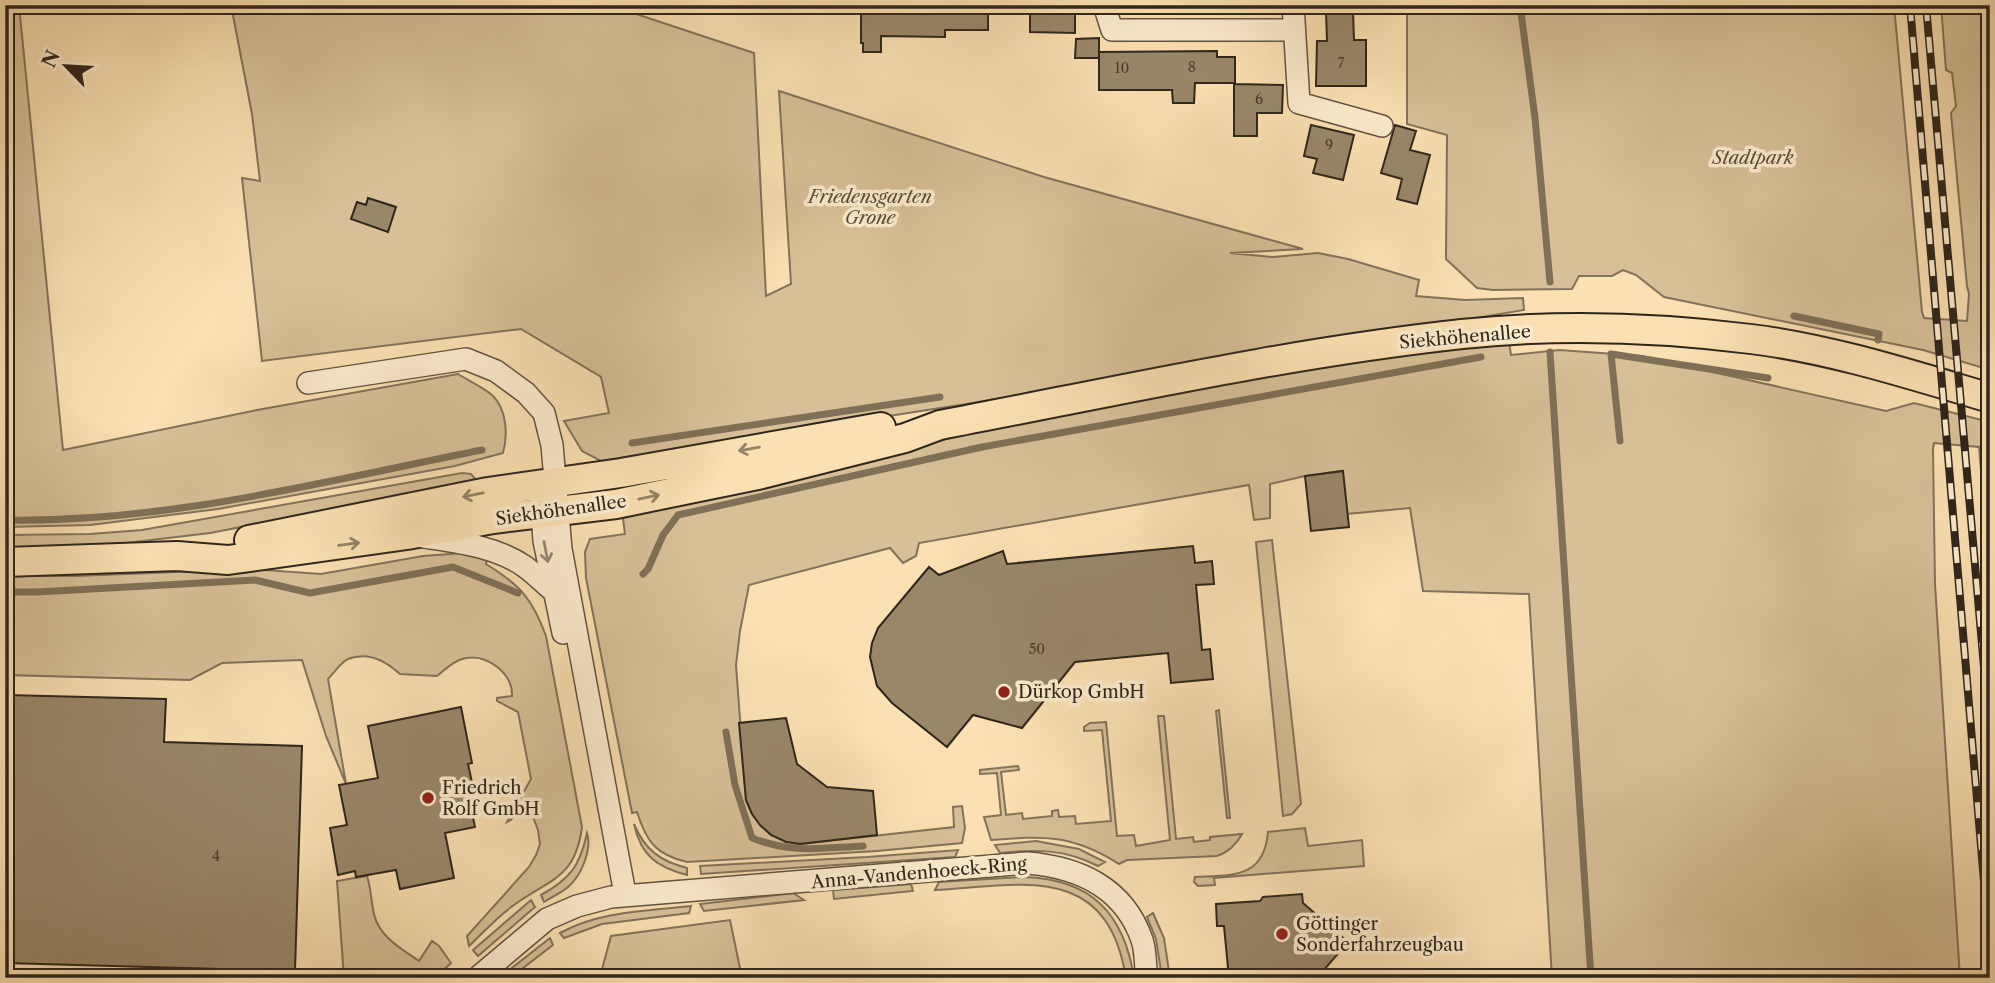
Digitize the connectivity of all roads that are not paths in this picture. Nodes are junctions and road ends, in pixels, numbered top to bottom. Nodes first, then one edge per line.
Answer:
1 (1104, 5) edge
2 (1293, 5) edge
3 (1293, 30) junction
4 (1382, 126) dead end
5 (307, 383) dead end
6 (1990, 398) edge
7 (940, 425) junction
8 (548, 484) junction
9 (550, 512) junction
10 (407, 535) junction
11 (177, 556) junction
12 (5, 562) edge
13 (553, 591) junction
14 (618, 895) junction
15 (477, 978) edge
16 (1147, 978) edge

1 - 3 street
2 - 3 street
3 - 4 street
5 - 8 street
6 - 7 main road, Siekhöhenallee
7 -> 8 main road, Siekhöhenallee
9 -> 7 main road, Siekhöhenallee
8 - 9 street
8 -> 11 main road, Siekhöhenallee
9 - 10 main road, Siekhöhenallee
9 -> 13 street
9 - 14 street
11 -> 10 main road, Siekhöhenallee
10 - 13 street
11 - 12 main road, Siekhöhenallee
13 - 14 street
14 - 15 street, Anna-Vandenhoeck-Ring
14 - 16 street, Anna-Vandenhoeck-Ring

